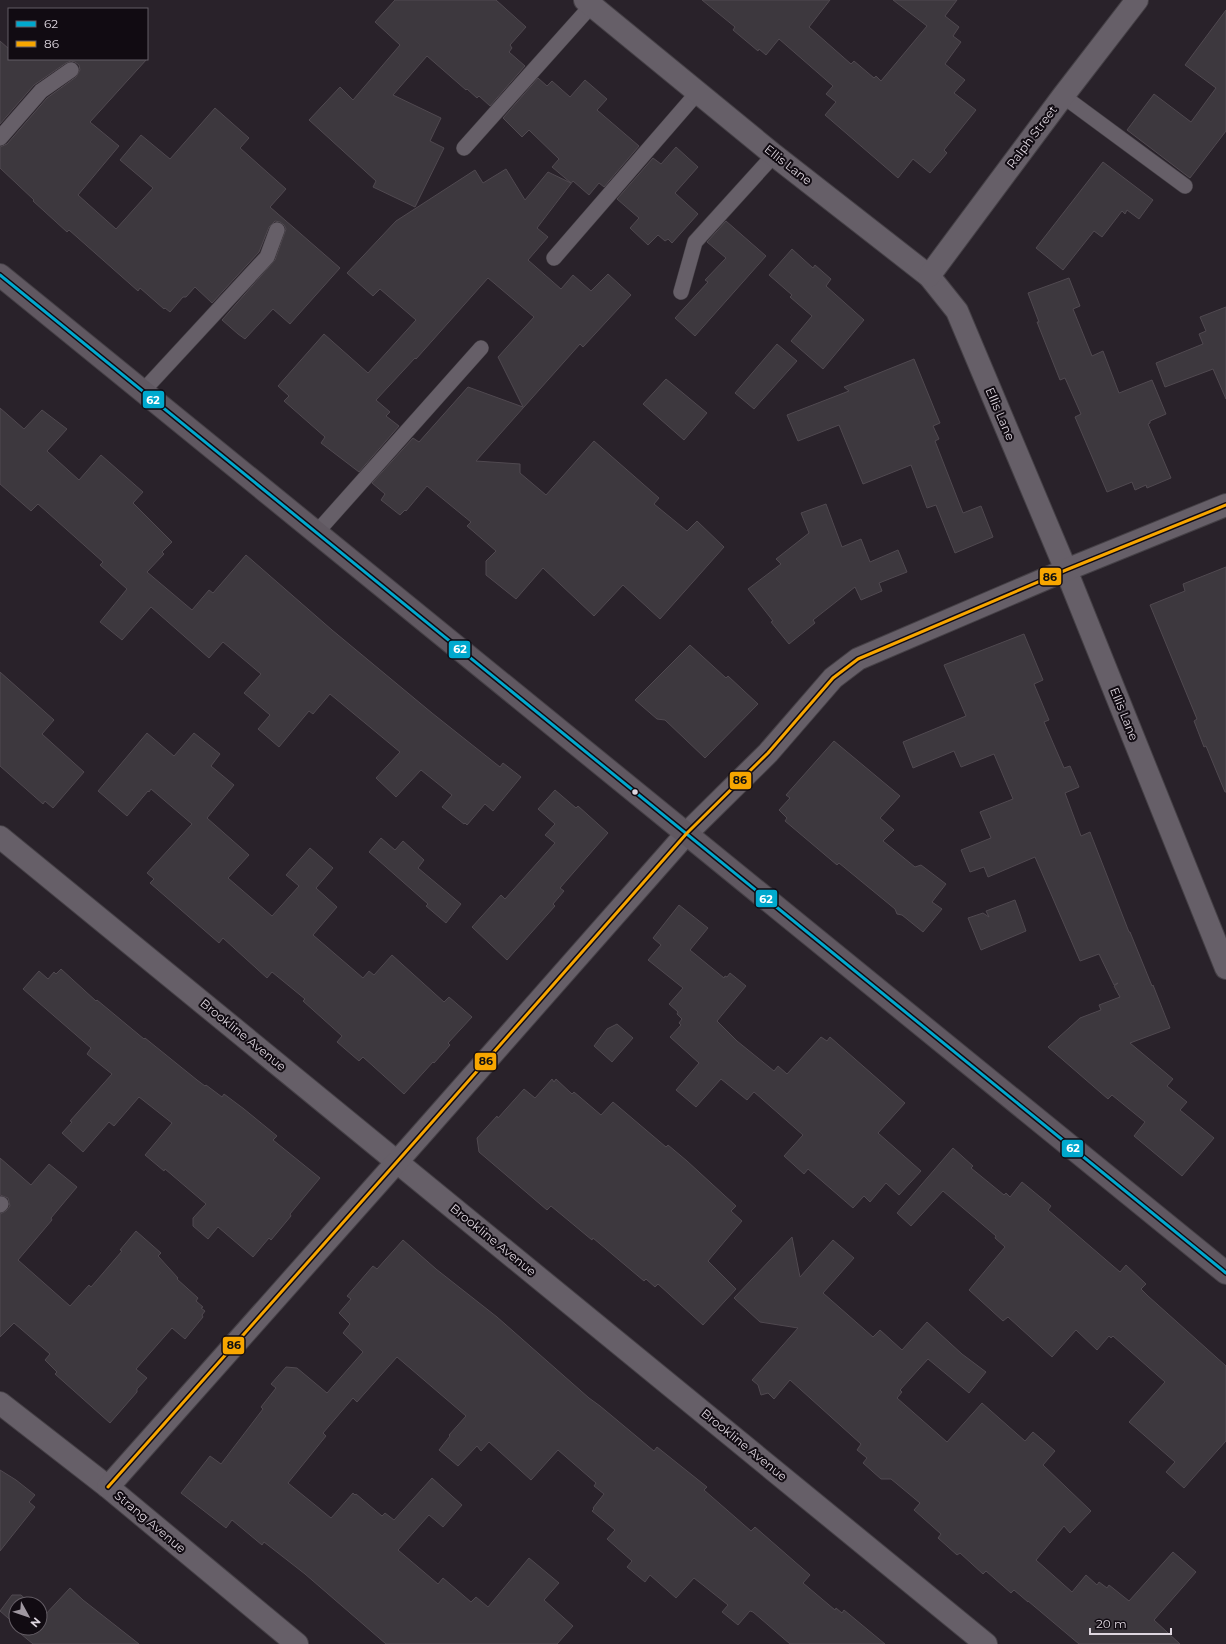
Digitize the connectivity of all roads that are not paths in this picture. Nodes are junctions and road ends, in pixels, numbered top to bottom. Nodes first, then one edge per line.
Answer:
1 (1137, 0) edge
2 (588, 3) edge
3 (71, 70) dead end
4 (698, 92) junction
5 (1063, 96) junction
6 (0, 138) edge
7 (464, 148) dead end
8 (774, 155) junction
9 (1185, 186) dead end
10 (276, 230) dead end
11 (554, 258) dead end
12 (0, 275) edge
13 (929, 276) junction
14 (681, 292) dead end
15 (481, 348) dead end
16 (143, 391) junction
17 (1226, 505) edge
18 (317, 532) junction
19 (1066, 570) junction
20 (687, 833) junction
21 (0, 836) edge
22 (1226, 968) edge
23 (398, 1161) junction
24 (1226, 1272) edge
25 (0, 1403) edge
26 (108, 1487) junction
27 (297, 1644) edge
28 (986, 1644) edge

1 - 5 street, Ralph Street
2 - 4 street, Ellis Lane
2 - 7 lane
3 - 6 lane
4 - 8 street, Ellis Lane
4 - 11 lane
5 - 9 lane
5 - 13 street, Ralph Street
8 - 13 street, Ellis Lane
8 - 14 lane
10 - 16 lane
12 - 16 main road
13 - 19 street, Ellis Lane
15 - 18 lane
16 - 18 main road
17 - 19 street
18 - 20 main road
19 - 20 street
19 - 22 street, Ellis Lane
20 - 23 street
20 - 24 main road
21 - 23 street, Brookline Avenue
23 - 26 street
23 - 28 street, Brookline Avenue
25 - 26 street, Strang Avenue
26 - 27 street, Strang Avenue

